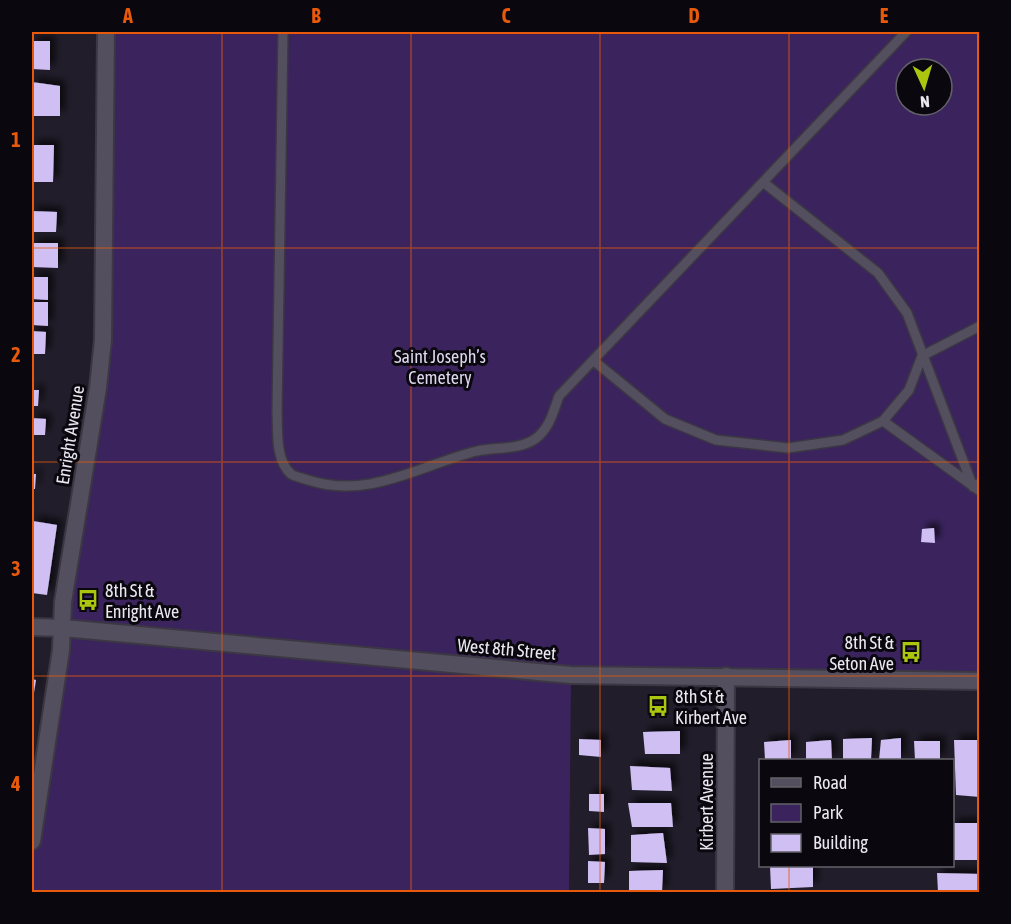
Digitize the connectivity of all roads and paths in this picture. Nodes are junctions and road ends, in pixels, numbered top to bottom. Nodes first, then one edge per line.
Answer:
1 (106, 32) edge
2 (283, 32) edge
3 (906, 32) edge
4 (763, 182) junction
5 (980, 326) edge
6 (922, 356) junction
7 (594, 361) junction
8 (883, 421) junction
9 (977, 487) edge
10 (32, 627) edge
11 (63, 628) junction
12 (726, 676) junction
13 (980, 681) edge
14 (32, 842) edge
15 (725, 892) edge

1 - 11 street, Enright Avenue
2 - 7 lane
3 - 4 lane
4 - 6 lane
4 - 7 lane
5 - 6 lane
6 - 8 lane
6 - 9 lane
7 - 8 lane
8 - 9 lane
10 - 11 street, West 8th Street
11 - 12 street, West 8th Street
11 - 14 street, Enright Avenue
12 - 13 street, West 8th Street
12 - 15 street, Kirbert Avenue

